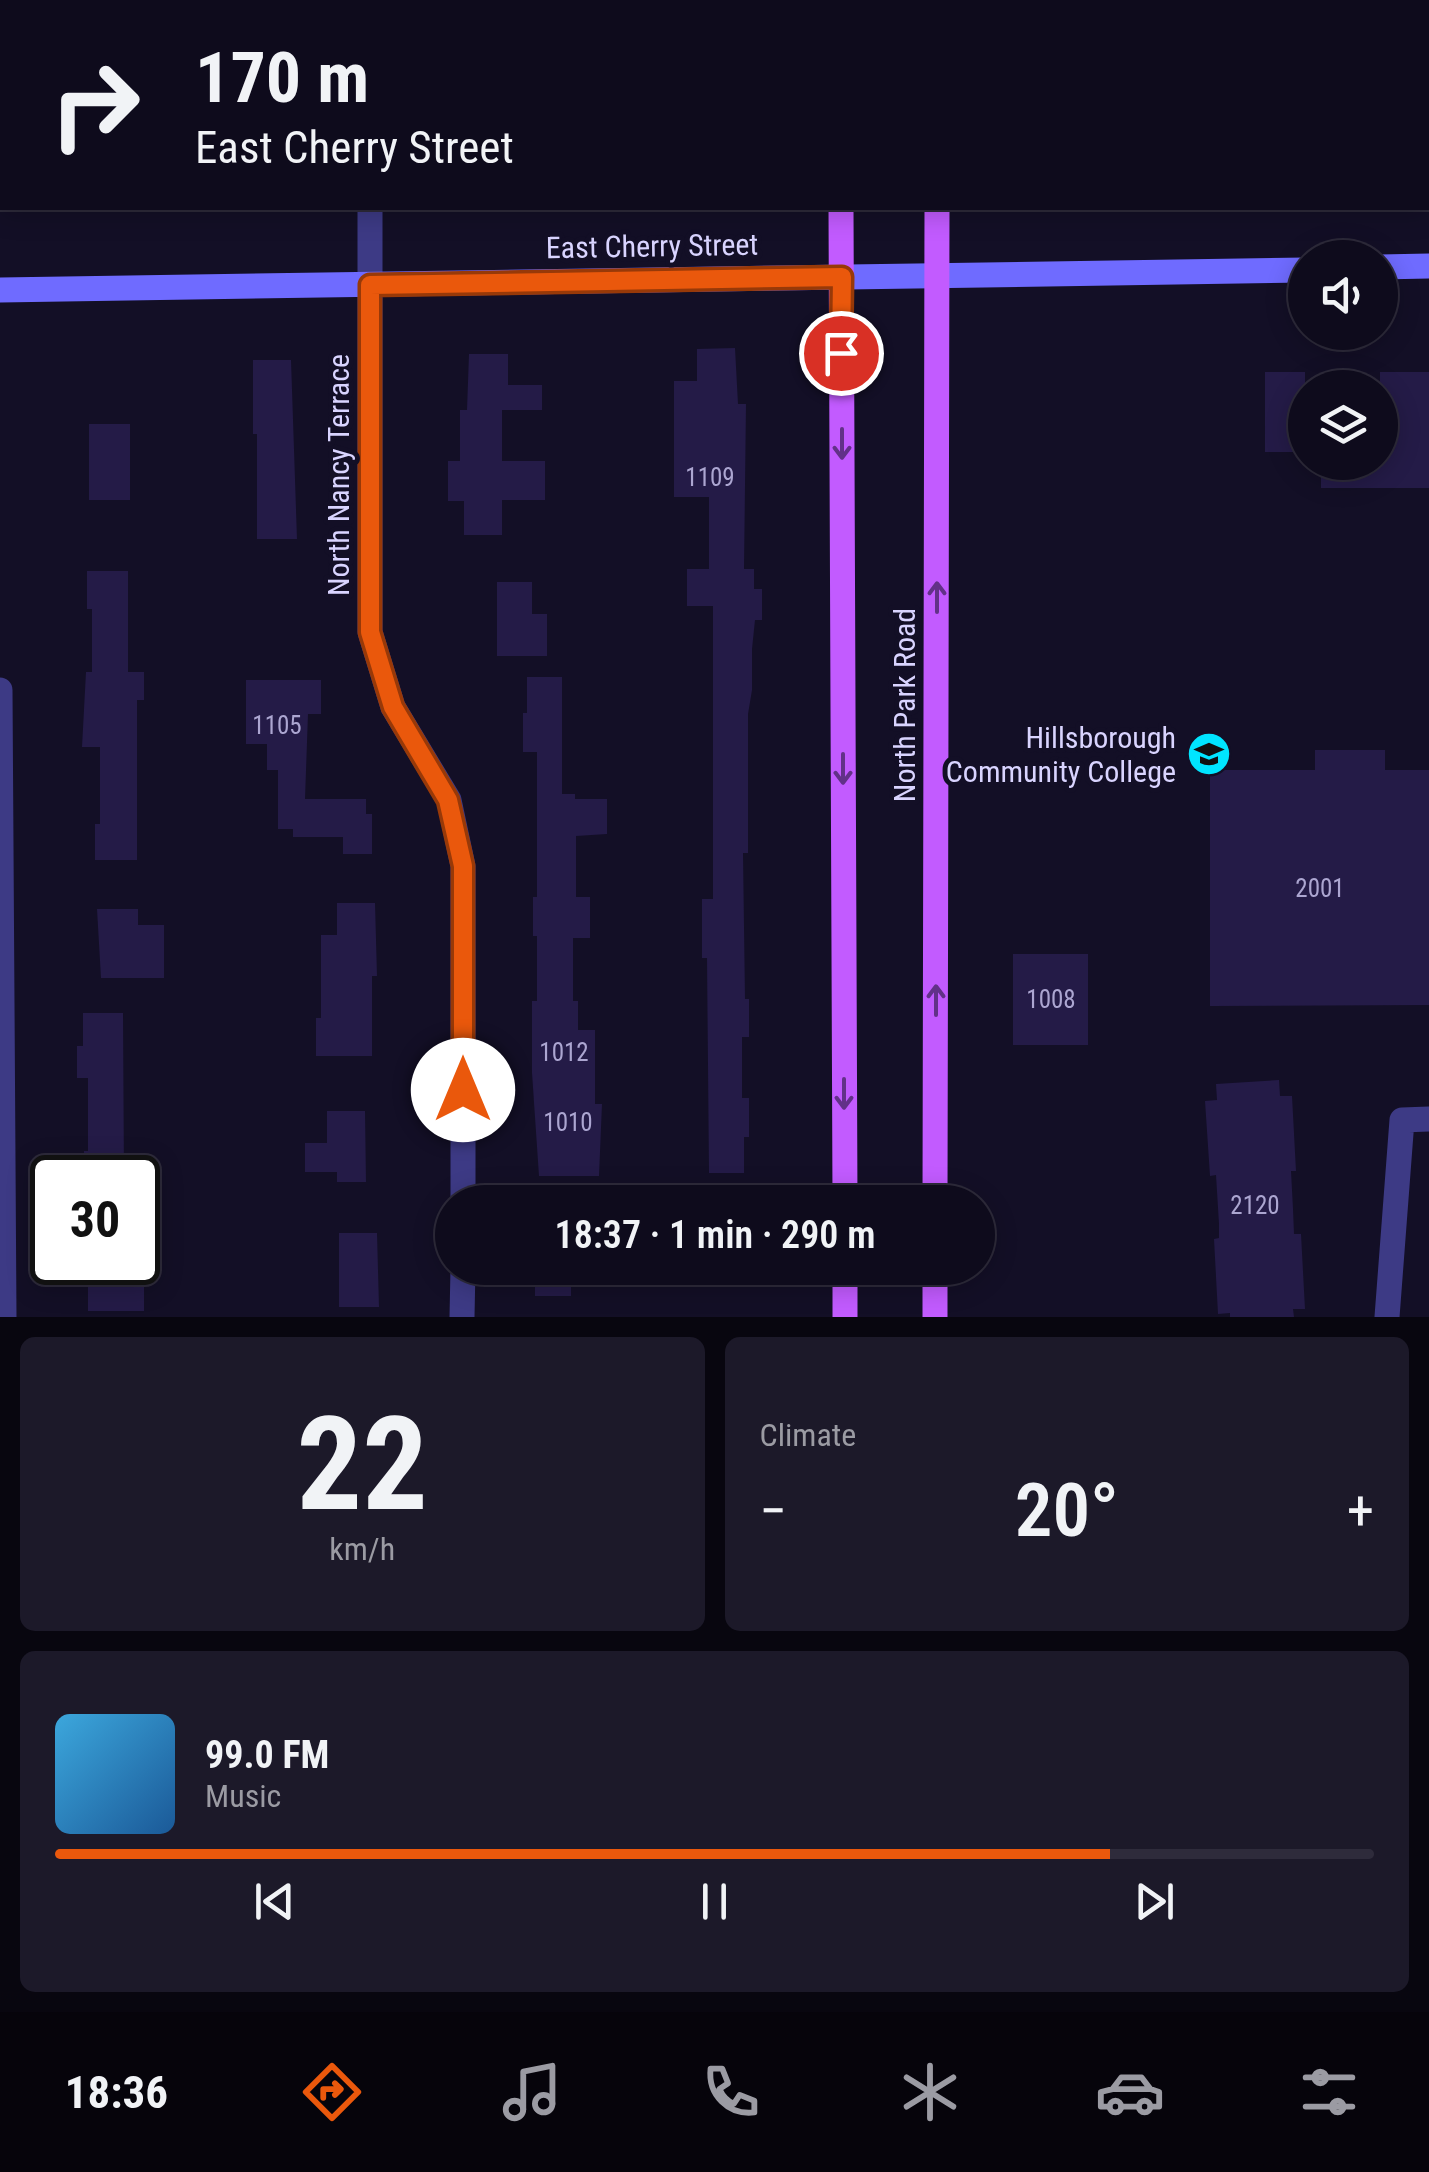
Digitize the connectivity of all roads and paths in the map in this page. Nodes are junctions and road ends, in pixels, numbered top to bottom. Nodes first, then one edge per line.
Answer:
1 (370, 210) edge
2 (841, 210) edge
3 (937, 210) edge
4 (1429, 266) edge
5 (1398, 267) edge
6 (1288, 270) edge
7 (938, 275) junction
8 (842, 277) junction
9 (370, 285) junction
10 (0, 290) edge
11 (0, 690) edge
12 (1429, 1119) edge
13 (463, 1185) edge
14 (845, 1185) edge
15 (935, 1185) edge
16 (462, 1285) edge
17 (845, 1285) edge
18 (935, 1285) edge
19 (4, 1317) edge
20 (462, 1317) edge
21 (845, 1317) edge
22 (935, 1317) edge
23 (1388, 1317) edge

1 - 9 street, North Nancy Terrace
2 - 8 main road, North Park Road
3 - 7 main road, North Park Road
4 - 5 street
6 - 7 street, East Cherry Street
7 - 8 street, East Cherry Street
15 -> 7 main road, North Park Road
8 - 9 street, East Cherry Street
8 -> 14 main road, North Park Road
9 - 10 street, East Cherry Street
9 - 13 street, North Nancy Terrace
11 - 19 street
12 - 23 street
16 - 20 street
17 - 21 main road
18 - 22 main road

